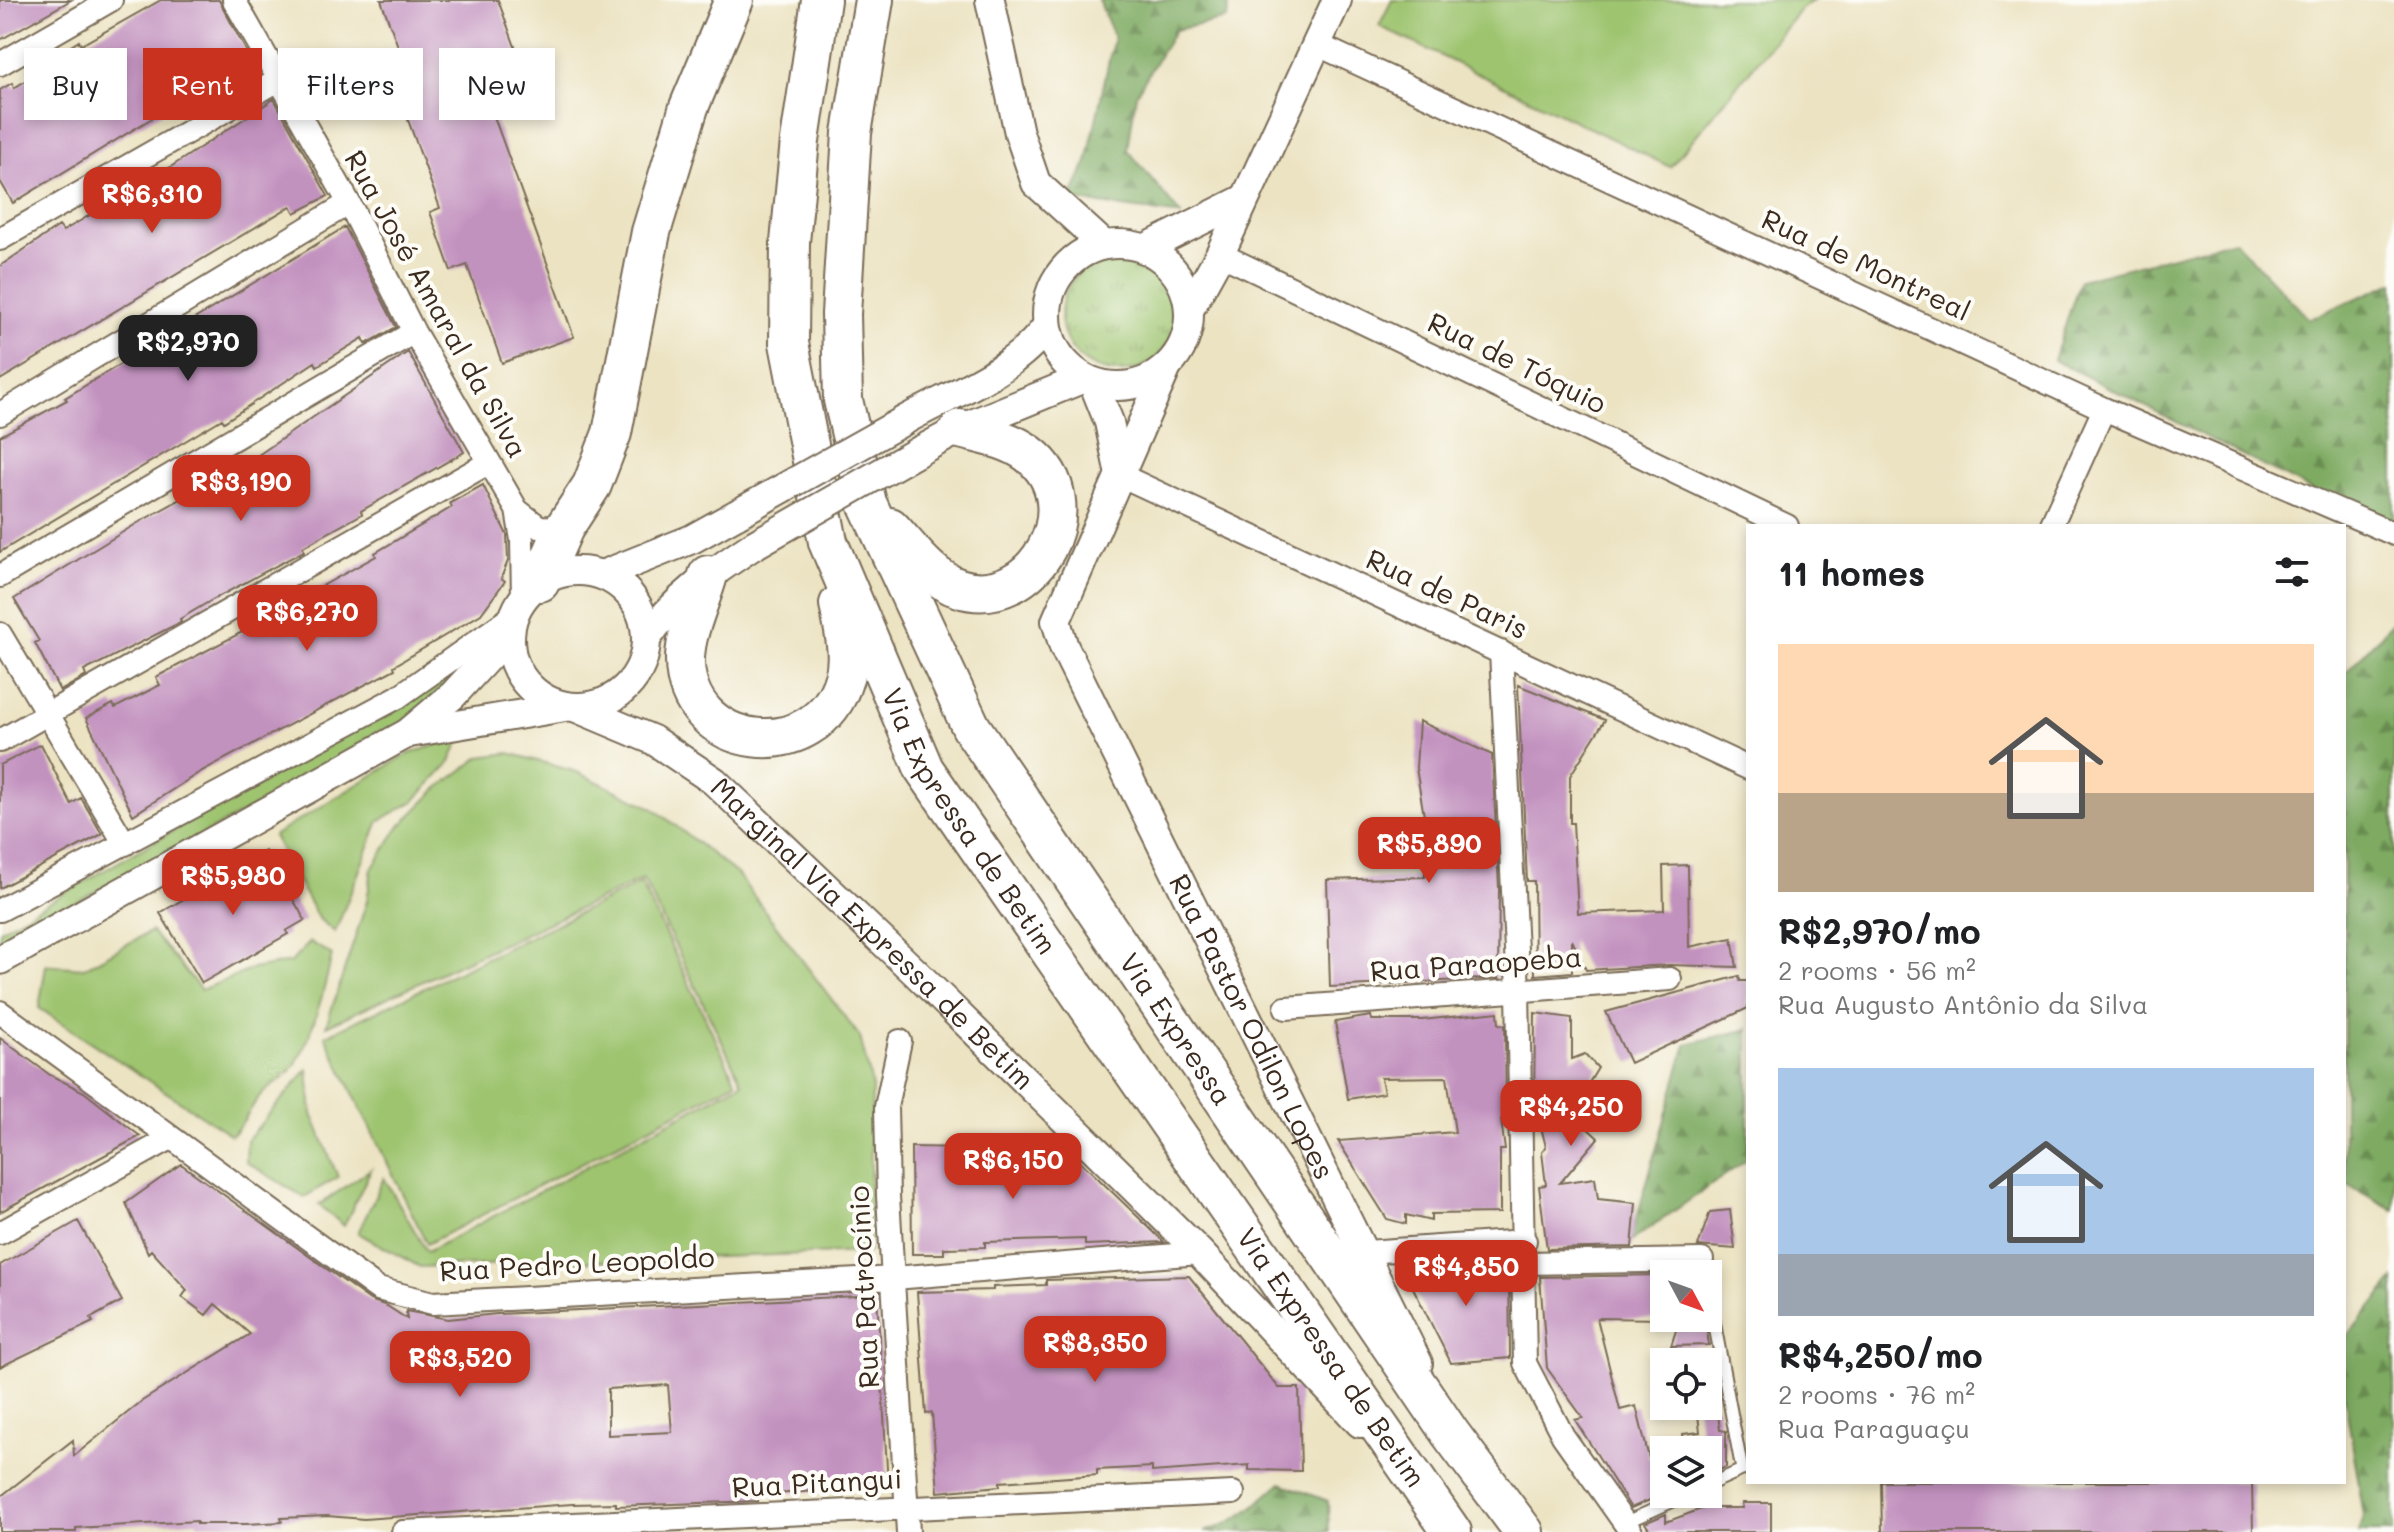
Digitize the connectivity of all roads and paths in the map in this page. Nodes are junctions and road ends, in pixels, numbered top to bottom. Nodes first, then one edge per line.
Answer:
1 (111, 0) edge
2 (234, 0) edge
3 (734, 0) edge
4 (821, 0) edge
5 (874, 0) edge
6 (990, 0) edge
7 (1337, 0) edge
8 (1316, 44) junction
9 (0, 64) edge
10 (277, 81) junction
11 (1244, 199) junction
12 (349, 203) junction
13 (0, 239) edge
14 (1104, 245) junction
15 (1144, 249) junction
16 (1220, 254) junction
17 (1189, 310) junction
18 (1047, 326) junction
19 (414, 332) junction
20 (1167, 367) junction
21 (1088, 380) junction
22 (2104, 409) junction
23 (0, 414) edge
24 (960, 429) junction
25 (488, 463) junction
26 (1120, 475) junction
27 (867, 503) junction
28 (517, 510) junction
29 (1783, 524) edge
30 (2052, 524) edge
31 (564, 528) junction
32 (2394, 534) edge
33 (828, 542) junction
34 (602, 575) junction
35 (708, 575) junction
36 (0, 576) edge
37 (522, 607) junction
38 (0, 634) edge
39 (646, 639) junction
40 (1501, 652) junction
41 (571, 707) junction
42 (47, 715) junction
43 (408, 733) junction
44 (0, 741) edge
45 (1746, 767) edge
46 (125, 844) junction
47 (0, 910) edge
48 (0, 960) edge
49 (1670, 979) dead end
50 (1518, 990) junction
51 (1286, 1008) dead end
52 (0, 1012) edge
53 (900, 1041) dead end
54 (171, 1138) junction
55 (0, 1233) edge
56 (1366, 1252) junction
57 (1524, 1252) junction
58 (1200, 1253) junction
59 (1650, 1262) edge
60 (894, 1278) junction
61 (1716, 1332) edge
62 (1450, 1433) junction
63 (1409, 1474) junction
64 (1722, 1479) edge
65 (1233, 1493) dead end
66 (1664, 1508) edge
67 (906, 1509) junction
68 (1628, 1528) edge
69 (403, 1532) edge
70 (908, 1532) edge
71 (1452, 1532) edge
72 (1524, 1532) edge

1 - 9 street
2 - 10 street, Rua José Amaral da Silva
3 - 31 highway
4 - 33 highway, Via Expressa de Betim
5 - 27 highway
6 - 14 street
7 - 8 street
8 - 11 street
8 - 22 street, Rua de Montreal
10 - 12 street, Rua José Amaral da Silva
10 - 13 street
11 - 15 street
11 - 16 street
12 - 19 street, Rua José Amaral da Silva
12 - 23 street
14 - 15 street
14 - 18 street
15 - 17 street
16 - 17 street
16 - 29 street, Rua de Tóquio
17 - 20 street
18 - 21 street
18 - 34 street, bridge
19 - 25 street, Rua José Amaral da Silva
19 - 36 street
20 - 21 street
20 - 26 street
21 - 24 street
21 - 26 street
22 - 30 street
22 - 32 street, Rua de Montreal
24 - 27 highway
24 - 35 street, bridge
25 - 28 street, Rua José Amaral da Silva
25 - 42 street
26 - 40 street, Rua de Paris
26 - 56 street, Rua Pastor Odilon Lopes
27 - 62 highway, Via Expressa
28 - 31 street
28 - 37 street, Rua José Amaral da Silva
31 - 37 highway
33 - 35 highway
33 - 63 highway, Via Expressa de Betim
34 - 37 street
34 - 39 street
35 - 39 street
37 - 41 street
37 - 43 street
37 - 46 street
38 - 42 street
39 - 41 street
40 - 45 street, Rua de Paris
40 - 50 street
41 - 43 street
41 - 58 street, Marginal Via Expressa de Betim
42 - 44 street
42 - 46 street
43 - 48 street
46 - 47 street
49 - 50 street, Rua Paraopeba
50 - 51 street, Rua Paraopeba
50 - 57 street
52 - 54 street, Rua Pedro Leopoldo
53 - 60 street, Rua Patrocínio
54 - 55 street
54 - 60 street, Rua Pedro Leopoldo
56 - 57 street
56 - 62 street, Rua Pastor Odilon Lopes
57 - 59 street
57 - 68 street
58 - 60 street, Rua Pedro Leopoldo
58 - 63 street, Marginal Via Expressa de Betim
60 - 67 street, Rua Patrocínio
61 - 64 lane
62 - 72 highway, Via Expressa
63 - 71 highway, Via Expressa de Betim
65 - 67 street, Rua Pitangui
66 - 68 lane
67 - 69 street, Rua Pitangui
67 - 70 street, Rua Patrocínio

